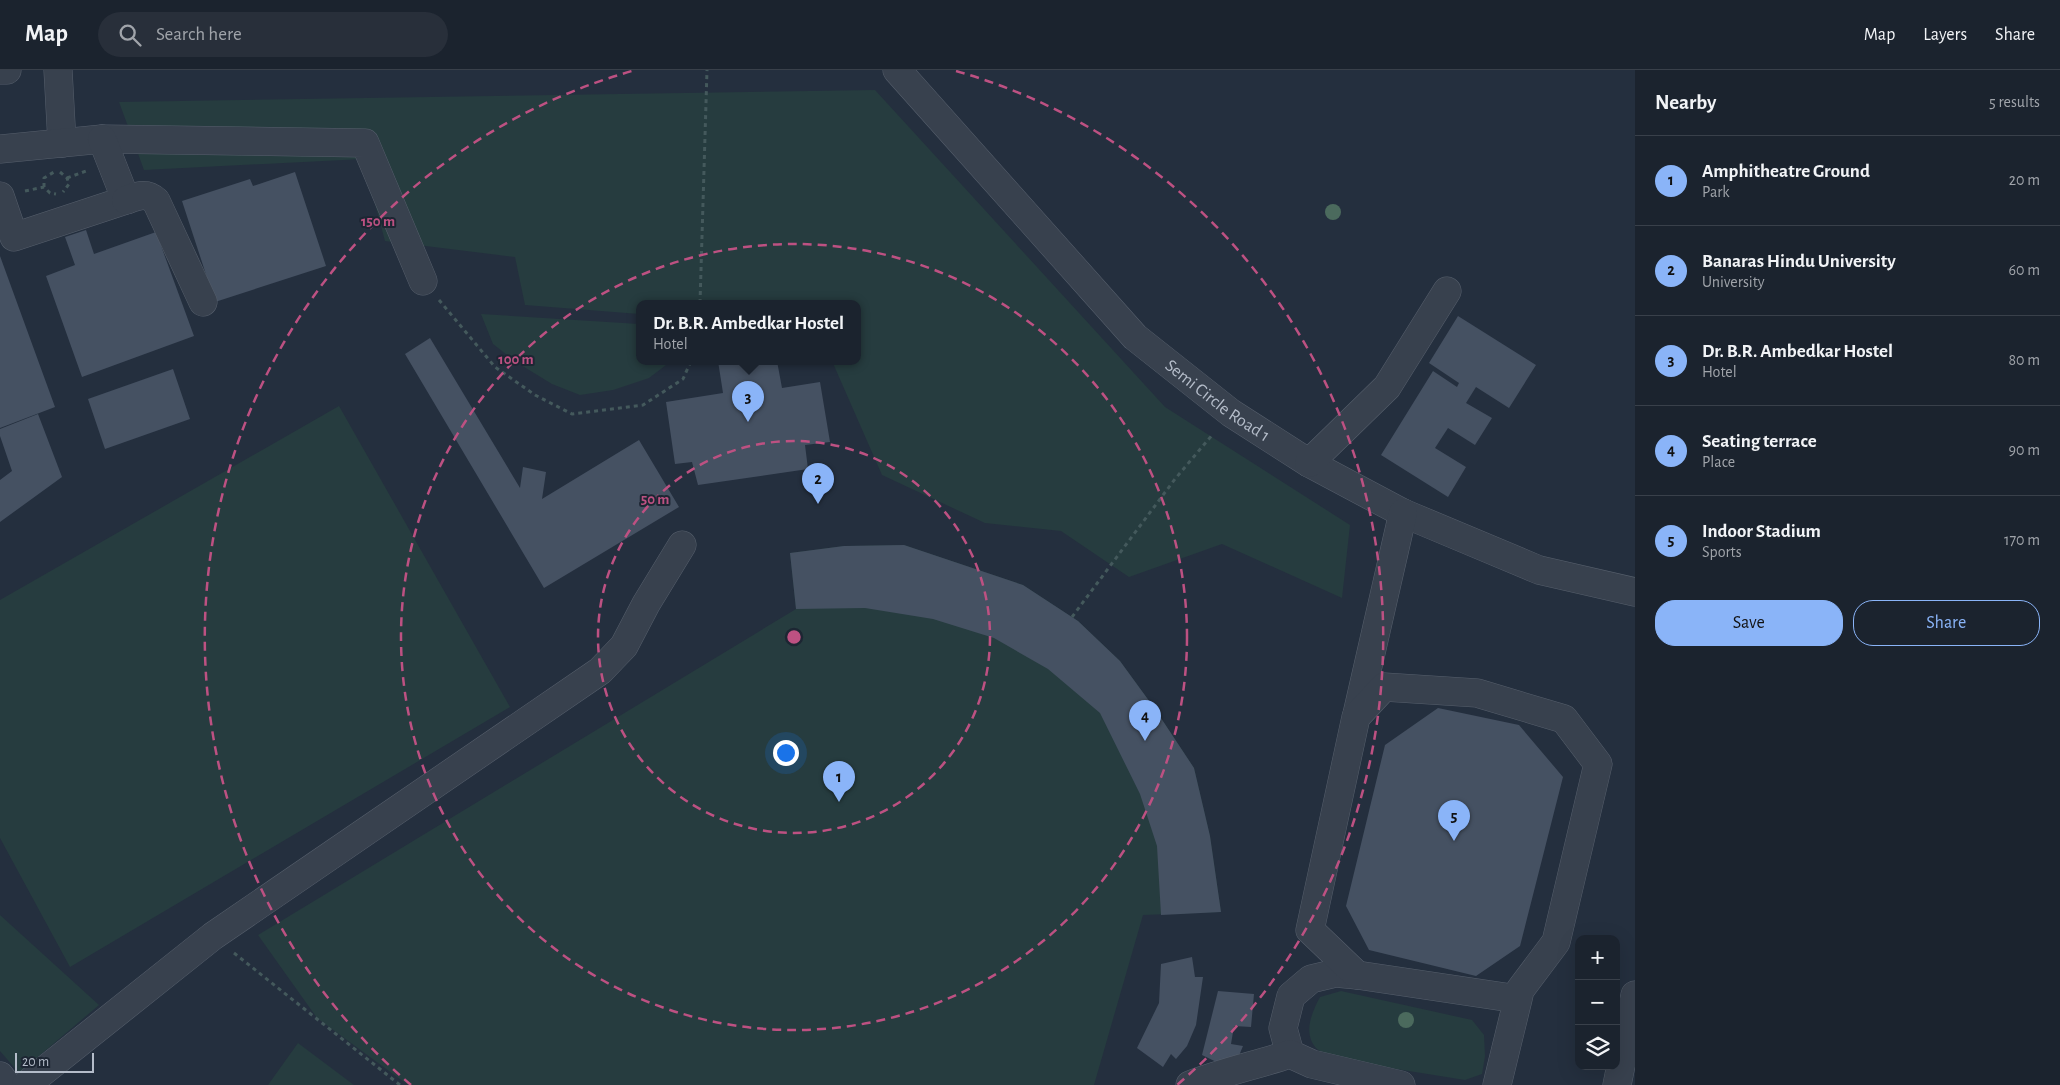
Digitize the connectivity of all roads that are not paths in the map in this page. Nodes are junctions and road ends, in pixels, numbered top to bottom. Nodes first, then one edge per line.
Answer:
1 (0, 70) edge
2 (7, 70) edge
3 (58, 70) edge
4 (897, 70) edge
5 (102, 139) junction
6 (62, 143) junction
7 (0, 149) edge
8 (0, 196) edge
9 (126, 200) junction
10 (423, 280) road end
11 (1447, 291) dead end
12 (203, 302) dead end
13 (1309, 463) junction
14 (1403, 513) junction
15 (682, 545) dead end
16 (1635, 592) edge
17 (1356, 717) junction
18 (1357, 975) junction
19 (1635, 995) edge
20 (1518, 999) junction
21 (1290, 1054) junction
22 (0, 1076) edge
23 (8, 1085) edge
24 (26, 1085) edge
25 (1190, 1085) edge
26 (1401, 1085) edge
27 (1497, 1085) edge
28 (1617, 1085) edge

1 - 2 lane
3 - 6 lane
4 - 13 lane, Semi Circle Road 1
5 - 6 lane
5 - 9 lane
5 - 10 lane
6 - 7 lane
8 - 9 lane
9 - 12 lane
11 - 13 lane
13 - 14 lane, Semi Circle Road 1
14 - 16 lane, Semi Circle Road 1
14 - 17 lane
15 - 24 lane
17 - 18 lane
17 - 20 lane
18 - 20 lane
18 - 21 lane
19 - 28 lane
20 - 27 lane
21 - 25 lane
21 - 26 lane
22 - 23 lane

